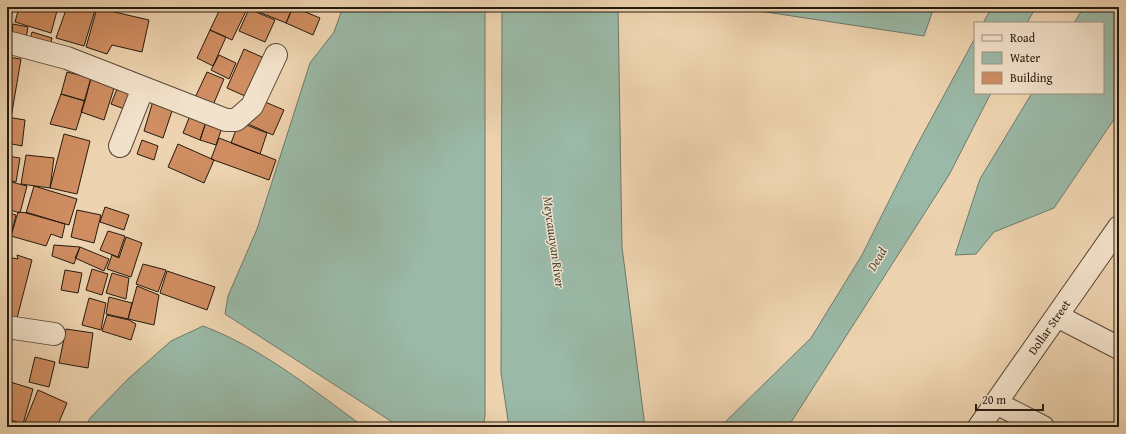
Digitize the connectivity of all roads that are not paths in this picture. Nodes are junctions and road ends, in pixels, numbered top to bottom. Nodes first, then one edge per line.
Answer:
1 (7, 42) edge
2 (276, 55) dead end
3 (143, 88) junction
4 (120, 146) dead end
5 (1119, 227) edge
6 (1113, 248) edge
7 (1057, 316) junction
8 (7, 327) edge
9 (54, 334) dead end
10 (1119, 348) edge
11 (996, 403) junction
12 (979, 427) edge
13 (1043, 427) edge

1 - 3 street
2 - 3 street
3 - 4 street
5 - 6 street, Dollar Street
6 - 7 street, Dollar Street
7 - 10 street
7 - 11 street, Dollar Street
8 - 9 street
11 - 12 street, Dollar Street
11 - 13 street

